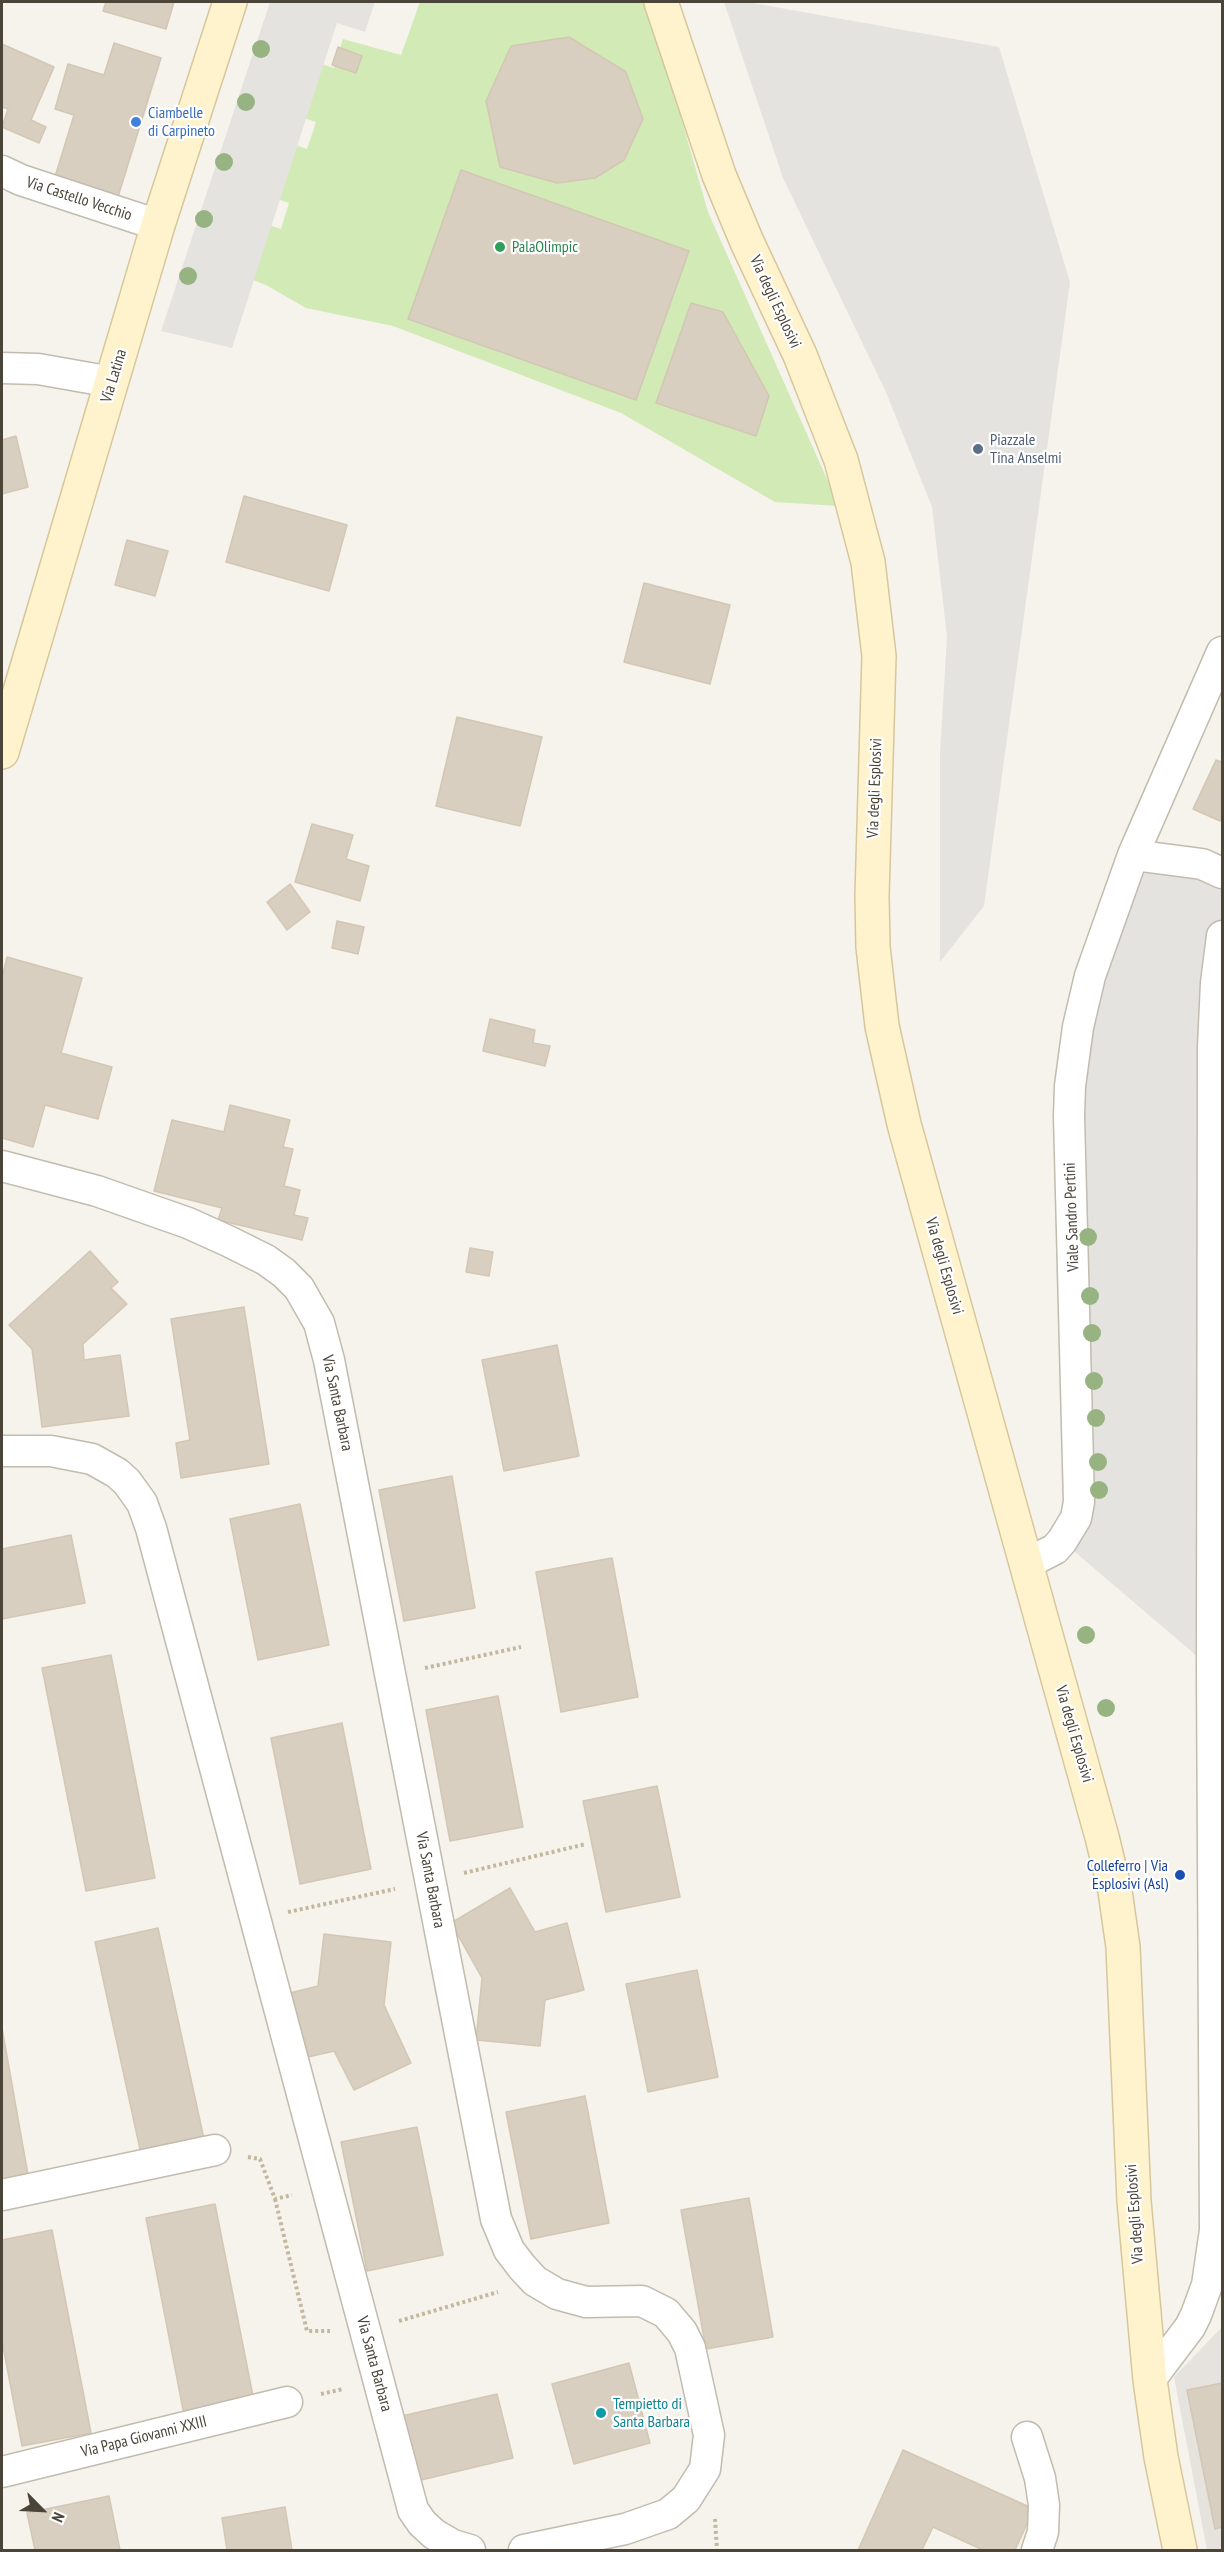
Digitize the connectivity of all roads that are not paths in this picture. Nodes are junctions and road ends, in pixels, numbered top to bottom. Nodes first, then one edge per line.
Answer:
1 (230, 2) edge
2 (661, 2) edge
3 (2, 171) edge
4 (158, 225) junction
5 (2, 368) edge
6 (112, 382) junction
7 (1222, 652) edge
8 (2, 752) edge
9 (1133, 855) junction
10 (1222, 873) edge
11 (1222, 936) edge
12 (2, 1166) edge
13 (2, 1452) edge
14 (1026, 1564) junction
15 (214, 2150) road end
16 (2, 2195) edge
17 (1150, 2380) junction
18 (287, 2402) road end
19 (1027, 2437) dead end
20 (2, 2472) edge
21 (470, 2550) edge
22 (524, 2550) edge
23 (1037, 2550) edge
24 (1180, 2550) edge

1 - 4 main road, Via Latina
2 - 14 main road, Via degli Esplosivi
3 - 4 street, Via Castello Vecchio
4 - 6 main road, Via Latina
5 - 6 street
6 - 8 main road, Via Latina
7 - 9 street, Viale Sandro Pertini
9 - 10 street
9 - 14 street, Viale Sandro Pertini
11 - 17 street
12 - 22 street, Via Santa Barbara
13 - 21 street, Via Santa Barbara
14 - 17 main road, Via degli Esplosivi
15 - 16 street
17 - 24 main road, Via degli Esplosivi
18 - 20 street, Via Papa Giovanni XXIII
19 - 23 street

